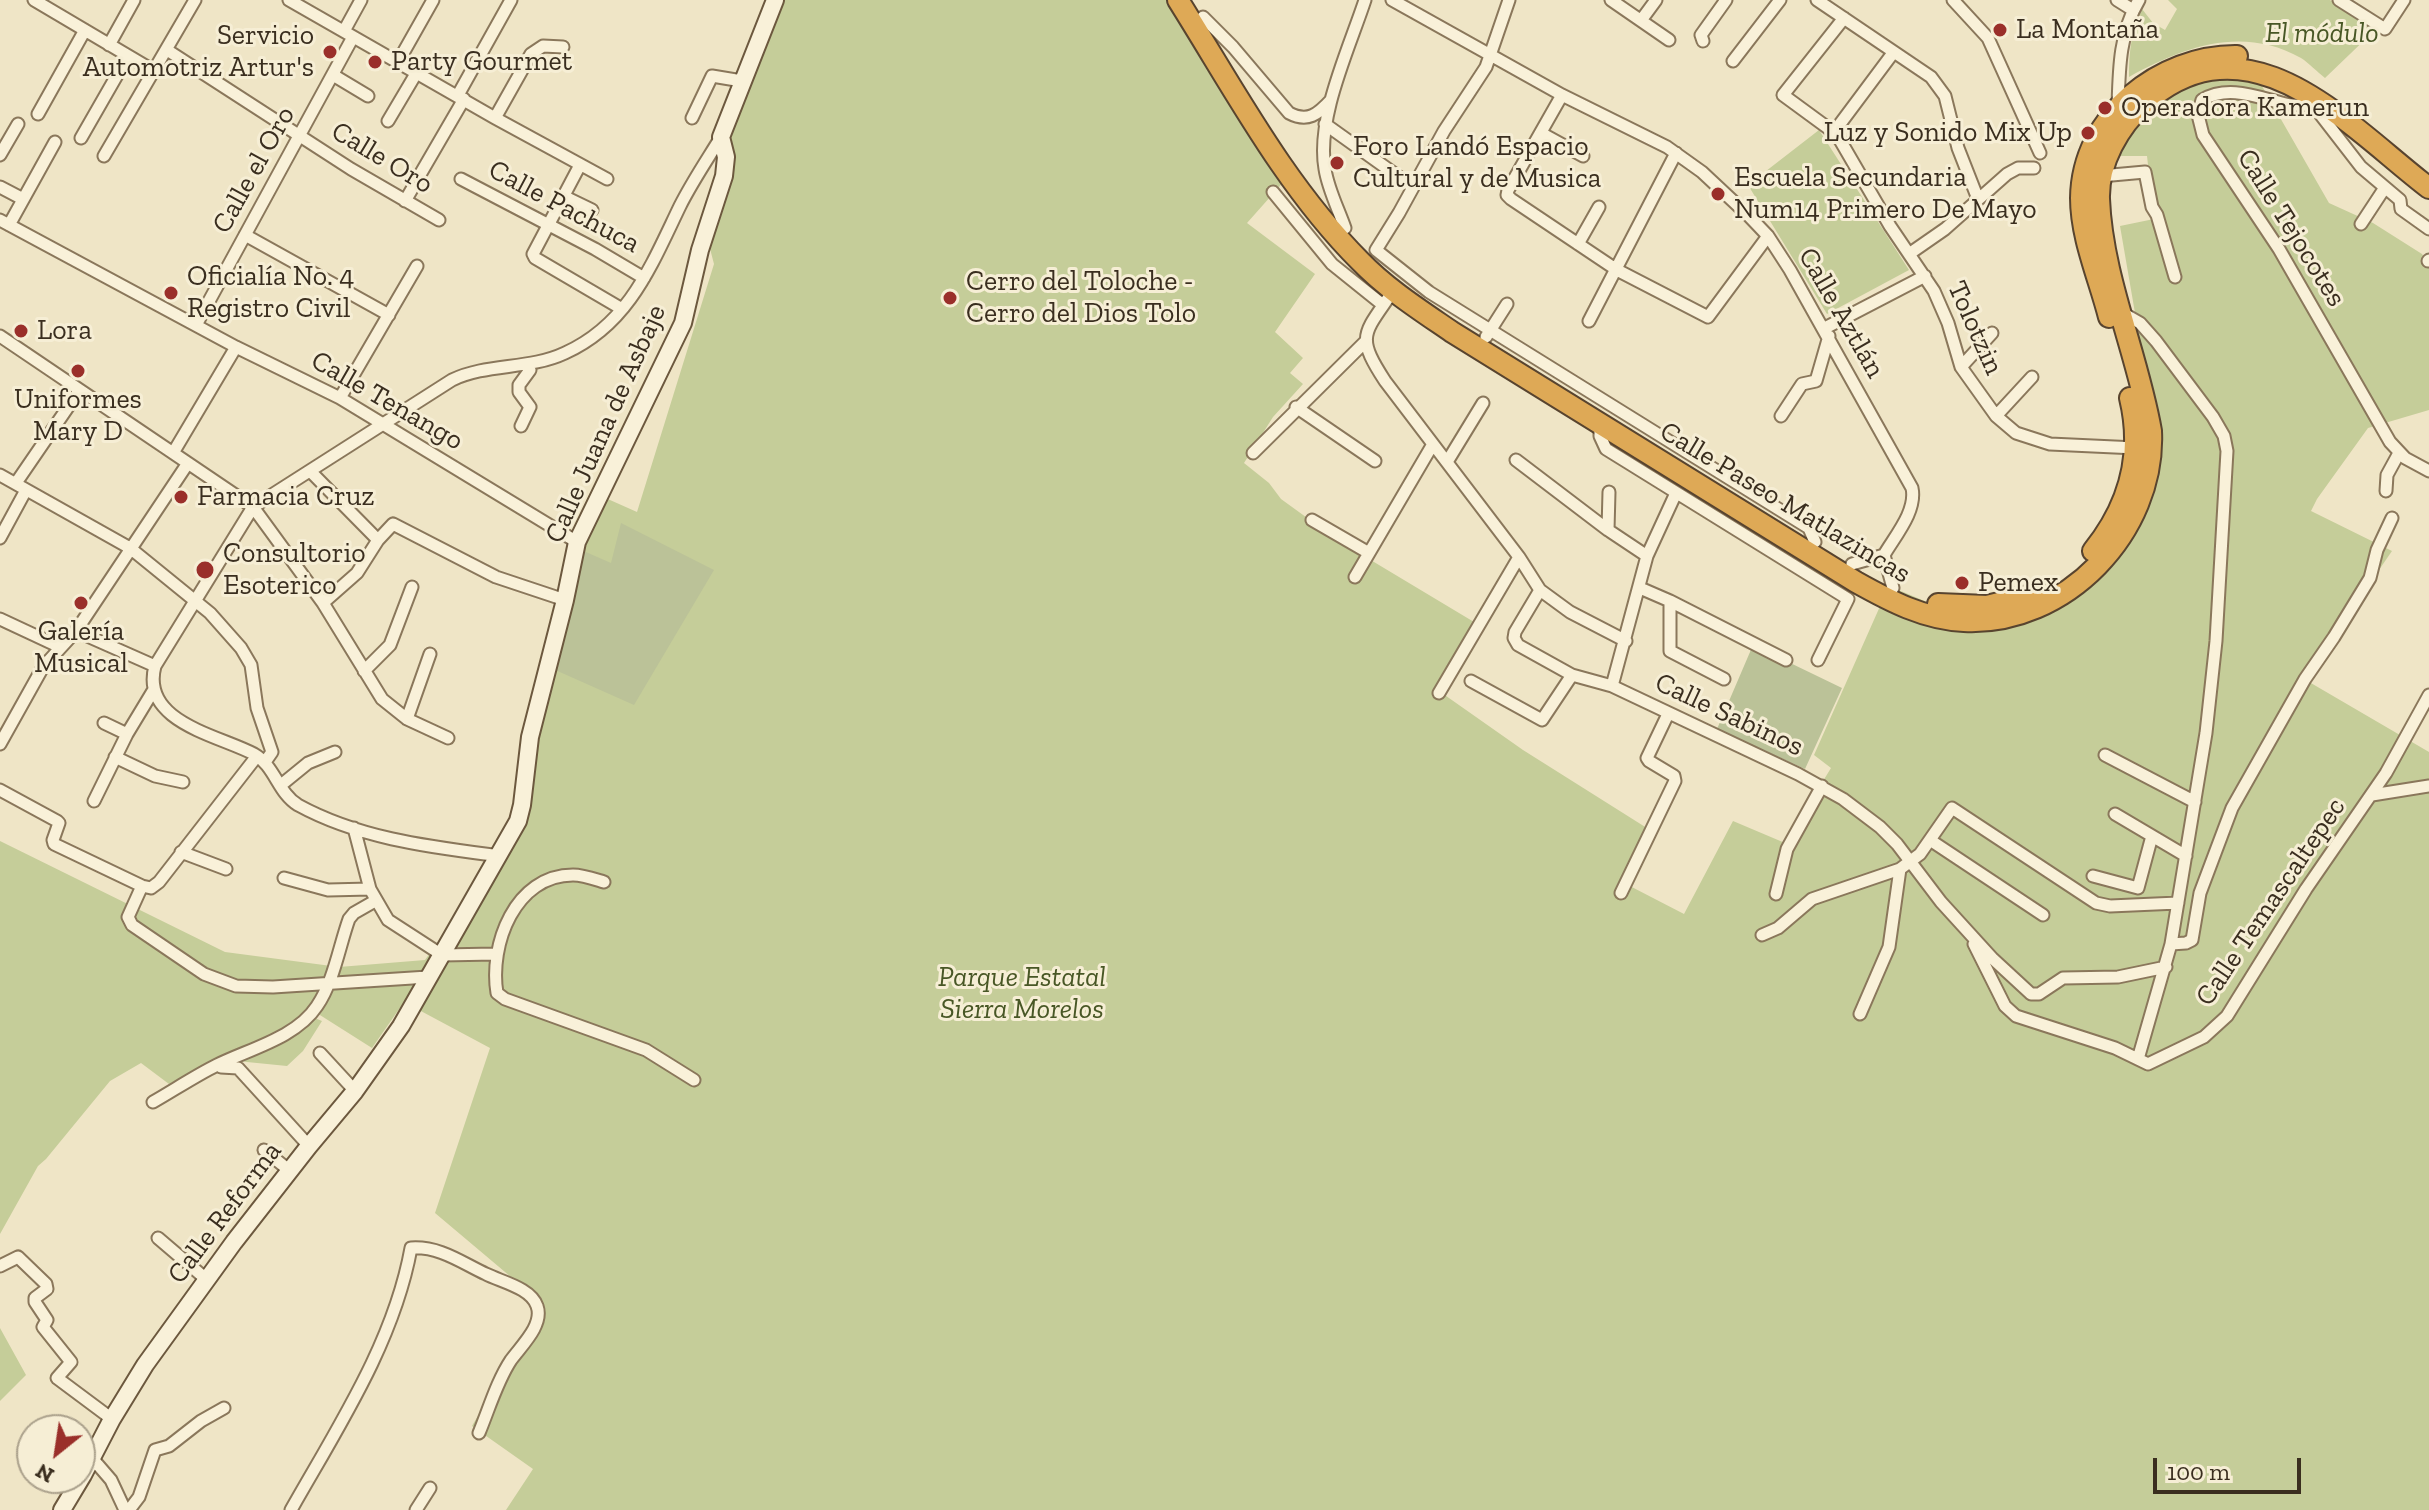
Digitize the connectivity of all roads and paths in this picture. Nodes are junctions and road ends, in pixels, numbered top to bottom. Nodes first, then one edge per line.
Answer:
1 (34, 0) edge
2 (134, 0) edge
3 (195, 0) edge
4 (289, 0) edge
5 (361, 0) edge
6 (433, 0) edge
7 (511, 0) edge
8 (775, 0) edge
9 (1178, 0) edge
10 (1365, 0) edge
11 (1392, 0) edge
12 (1509, 0) edge
13 (1611, 0) edge
14 (1656, 0) edge
15 (1726, 0) edge
16 (1780, 0) edge
17 (1817, 0) edge
18 (1953, 0) edge
19 (2117, 0) edge
20 (2339, 0) edge
21 (2404, 0) edge
22 (52, 5) edge
23 (2136, 5) edge
24 (1197, 8) edge
25 (1844, 18) junction
26 (1642, 19) junction
27 (85, 30) junction
28 (348, 34) junction
29 (1669, 40) dead end
30 (1703, 41) dead end
31 (109, 45) junction
32 (563, 47) dead end
33 (167, 50) junction
34 (1893, 53) junction
35 (128, 56) junction
36 (1491, 56) junction
37 (1733, 61) dead end
38 (398, 62) junction
39 (154, 71) junction
40 (417, 72) junction
41 (333, 75) junction
42 (742, 81) junction
43 (1562, 95) junction
44 (368, 96) dead end
45 (461, 97) junction
46 (1331, 100) junction
47 (2315, 102) junction
48 (2118, 109) junction
49 (38, 114) dead end
50 (495, 118) junction
51 (692, 118) dead end
52 (388, 121) dead end
53 (18, 124) dead end
54 (1325, 124) junction
55 (1834, 132) junction
56 (1541, 133) junction
57 (300, 137) junction
58 (721, 137) junction
59 (81, 138) dead end
60 (55, 142) dead end
61 (1676, 153) junction
62 (2040, 153) dead end
63 (0, 155) edge
64 (104, 156) dead end
65 (1583, 156) dead end
66 (580, 165) junction
67 (2034, 168) dead end
68 (2429, 172) edge
69 (421, 173) dead end
70 (2101, 176) junction
71 (461, 179) dead end
72 (607, 179) dead end
73 (0, 187) edge
74 (1413, 187) junction
75 (2429, 188) edge
76 (412, 189) dead end
77 (2384, 189) junction
78 (1273, 192) dead end
79 (563, 196) junction
80 (23, 199) junction
81 (1978, 199) junction
82 (405, 201) junction
83 (1599, 207) dead end
84 (592, 210) dead end
85 (439, 220) dead end
86 (4, 222) edge
87 (548, 224) junction
88 (2361, 224) dead end
89 (1345, 228) junction
90 (2429, 229) edge
91 (245, 235) junction
92 (1768, 236) junction
93 (1578, 244) junction
94 (1909, 254) junction
95 (417, 266) dead end
96 (1617, 270) junction
97 (1925, 276) junction
98 (2175, 277) dead end
99 (644, 278) junction
100 (1388, 298) junction
101 (1507, 304) dead end
102 (622, 309) junction
103 (2114, 310) junction
104 (389, 315) junction
105 (1589, 321) dead end
106 (196, 325) junction
107 (1827, 332) junction
108 (1992, 333) dead end
109 (1487, 334) junction
110 (0, 336) edge
111 (1365, 342) junction
112 (236, 347) junction
113 (1961, 367) junction
114 (1521, 368) junction
115 (530, 370) dead end
116 (2032, 377) dead end
117 (79, 391) junction
118 (340, 398) junction
119 (1483, 403) dead end
120 (1296, 407) junction
121 (1781, 416) dead end
122 (1996, 416) junction
123 (383, 423) junction
124 (1600, 423) junction
125 (521, 426) dead end
126 (1433, 444) junction
127 (2136, 448) junction
128 (173, 453) junction
129 (1253, 453) dead end
130 (2399, 453) junction
131 (1516, 460) dead end
132 (1375, 461) dead end
133 (1447, 462) junction
134 (188, 463) junction
135 (310, 471) junction
136 (2429, 471) edge
137 (0, 475) edge
138 (21, 487) junction
139 (2386, 491) dead end
140 (1609, 492) dead end
141 (1676, 493) junction
142 (253, 507) junction
143 (1742, 511) junction
144 (2392, 518) dead end
145 (1312, 520) dead end
146 (1608, 530) junction
147 (1745, 535) junction
148 (0, 538) edge
149 (378, 540) junction
150 (577, 542) junction
151 (1815, 542) junction
152 (130, 548) junction
153 (1369, 553) junction
154 (1884, 555) junction
155 (1647, 556) junction
156 (1519, 557) junction
157 (1852, 564) junction
158 (1355, 577) dead end
159 (412, 587) dead end
160 (1640, 588) junction
161 (1893, 588) junction
162 (1540, 590) junction
163 (196, 600) junction
164 (565, 600) junction
165 (1670, 601) junction
166 (323, 603) junction
167 (0, 619) edge
168 (76, 631) junction
169 (1626, 641) junction
170 (60, 647) junction
171 (430, 654) dead end
172 (1786, 660) dead end
173 (1818, 660) dead end
174 (155, 666) junction
175 (364, 671) junction
176 (1572, 675) junction
177 (1724, 679) dead end
178 (1471, 681) dead end
179 (1612, 686) junction
180 (153, 691) junction
181 (1439, 693) dead end
182 (2429, 695) edge
183 (2426, 711) edge
184 (1668, 714) junction
185 (407, 719) junction
186 (104, 723) dead end
187 (127, 734) junction
188 (448, 738) dead end
189 (0, 744) edge
190 (335, 752) dead end
191 (2105, 755) dead end
192 (115, 757) junction
193 (261, 759) junction
194 (183, 782) dead end
195 (281, 785) junction
196 (1822, 786) junction
197 (2429, 786) edge
198 (0, 790) edge
199 (2372, 795) junction
200 (94, 801) dead end
201 (2195, 802) junction
202 (2115, 814) dead end
203 (354, 828) junction
204 (2152, 836) junction
205 (1930, 840) junction
206 (181, 852) junction
207 (500, 856) junction
208 (2186, 856) junction
209 (1906, 865) junction
210 (226, 869) dead end
211 (2093, 876) dead end
212 (284, 878) dead end
213 (604, 882) dead end
214 (142, 886) junction
215 (370, 889) junction
216 (1621, 893) dead end
217 (1776, 894) dead end
218 (375, 901) junction
219 (2178, 903) junction
220 (2043, 915) dead end
221 (1968, 932) junction
222 (1762, 935) dead end
223 (2171, 944) junction
224 (495, 954) junction
225 (442, 955) junction
226 (2166, 967) junction
227 (428, 977) junction
228 (329, 984) junction
229 (1860, 1014) dead end
230 (320, 1053) dead end
231 (2138, 1059) junction
232 (217, 1065) junction
233 (694, 1080) dead end
234 (355, 1091) junction
235 (153, 1102) dead end
236 (309, 1146) junction
237 (264, 1150) dead end
238 (290, 1171) junction
239 (158, 1238) dead end
240 (0, 1266) edge
241 (206, 1279) junction
242 (224, 1408) dead end
243 (112, 1419) junction
244 (479, 1433) dead end
245 (96, 1450) edge
246 (96, 1463) edge
247 (430, 1488) dead end
248 (125, 1509) edge
249 (291, 1510) edge
250 (416, 1510) edge

1 - 22 street
2 - 31 street
3 - 33 street
4 - 28 street
5 - 28 street, Calle el Oro
6 - 38 street
7 - 45 street
8 - 42 street, Calle Juana de Asbaje
9 - 100 highway, Calle Paseo Matlazincas
10 - 46 street
11 - 36 street, Calle Aztlán
12 - 36 street
13 - 26 street
14 - 26 street
15 - 30 street
16 - 37 street
17 - 25 street
18 - 62 street
19 - 23 street
20 - 21 street
22 - 27 street
23 - 48 street
24 - 46 street
24 - 89 highway, Calle Paseo Matlazincas
25 - 34 street
25 - 55 street
26 - 29 street
27 - 31 street
27 - 49 street
28 - 38 street
28 - 41 street, Calle el Oro
31 - 35 street
32 - 50 street
33 - 39 street
33 - 57 street, Calle Oro
34 - 55 street
34 - 81 street
35 - 39 street
35 - 59 street
36 - 43 street, Calle Aztlán
36 - 74 street
38 - 40 street
39 - 64 street
40 - 45 street
40 - 52 street
41 - 44 street
41 - 57 street, Calle el Oro
42 - 51 street
42 - 58 street, Calle Juana de Asbaje
43 - 56 street
43 - 61 street, Calle Aztlán
45 - 50 street
45 - 69 street
46 - 54 street
47 - 70 highway, Calle Paseo Matlazincas
47 - 75 highway, Calle Paseo Matlazincas
47 - 77 street
47 - 130 street, Calle Tejocotes
48 - 68 highway, Calle Paseo Matlazincas
48 - 103 highway, Calle Paseo Matlazincas
50 - 66 street
53 - 63 street
54 - 74 street
54 - 89 street
55 - 94 street, Tolotzin
56 - 65 street
56 - 93 street
57 - 82 street, Calle Oro
57 - 91 street, Calle el Oro
58 - 99 street
58 - 150 street, Calle Juana de Asbaje
60 - 80 street
61 - 92 street, Calle Aztlán
61 - 96 street
66 - 72 street
66 - 79 street
67 - 81 street
70 - 98 street
70 - 103 highway, Calle Paseo Matlazincas
71 - 87 street, Calle Pachuca
73 - 80 street
74 - 109 street
76 - 82 street
77 - 88 street
77 - 90 street
78 - 100 street
79 - 84 street
79 - 87 street
80 - 86 street
81 - 94 street
82 - 85 street, Calle Oro
83 - 93 street
86 - 106 street, Calle Tenango
87 - 99 street, Calle Pachuca
87 - 102 street
89 - 109 highway, Calle Paseo Matlazincas
91 - 104 street
91 - 106 street, Calle el Oro
92 - 96 street
92 - 107 street, Calle Aztlán
93 - 96 street
94 - 97 street, Tolotzin
95 - 104 street
96 - 105 street
97 - 107 street
97 - 113 street, Tolotzin
99 - 102 street
100 - 111 street
100 - 114 highway, Calle Paseo Matlazincas
101 - 109 street
102 - 123 street
103 - 127 highway, Calle Paseo Matlazincas
103 - 143 highway, Calle Paseo Matlazincas
103 - 201 street
104 - 118 street
106 - 112 street, Calle Tenango
107 - 121 street
107 - 154 street, Calle Aztlán
108 - 113 street
109 - 114 highway, Calle Paseo Matlazincas
109 - 151 street
110 - 117 street
111 - 120 street
111 - 126 street
112 - 118 street, Calle Tenango
112 - 128 street
113 - 122 street, Tolotzin
114 - 124 highway, Calle Paseo Matlazincas
114 - 151 highway, Calle Paseo Matlazincas
115 - 125 street
116 - 122 street
117 - 128 street
117 - 138 street
118 - 123 street, Calle Tenango
119 - 133 street
120 - 129 street
120 - 132 street
122 - 127 street, Tolotzin
123 - 135 street
123 - 150 street, Calle Tenango
124 - 141 street
124 - 143 highway, Calle Paseo Matlazincas
126 - 133 street
126 - 153 street
127 - 161 highway, Calle Paseo Matlazincas
128 - 134 street
130 - 136 street, Calle Tejocotes
130 - 139 street
131 - 146 street
133 - 156 street
134 - 142 street
134 - 152 street
135 - 142 street
135 - 149 street
137 - 138 street
138 - 148 street
138 - 152 street
140 - 146 street
141 - 147 street
141 - 155 street, Calle Sabinos
142 - 163 street
142 - 166 street
143 - 147 street
144 - 223 street
145 - 153 street
146 - 155 street
147 - 173 street
149 - 164 street
149 - 166 street
150 - 164 street, Calle Juana de Asbaje
151 - 157 highway, Calle Paseo Matlazincas
152 - 163 street
152 - 168 street
153 - 158 street
154 - 157 street
154 - 161 street
155 - 160 street, Calle Sabinos
156 - 162 street
156 - 181 street
157 - 161 highway, Calle Paseo Matlazincas
159 - 175 street
160 - 165 street
160 - 169 street, Calle Sabinos
162 - 169 street
162 - 176 street
163 - 174 street
163 - 193 street
164 - 207 street, Calle Juana de Asbaje
165 - 172 street
165 - 177 street
166 - 175 street
167 - 170 street
168 - 170 street
168 - 174 street
169 - 179 street, Calle Sabinos
170 - 189 street
171 - 185 street
174 - 180 street
175 - 185 street
176 - 178 street
176 - 179 street
179 - 184 street, Calle Sabinos
180 - 187 street
180 - 193 street
182 - 183 street, Calle Temascaltepec
183 - 199 street, Calle Temascaltepec
184 - 196 street, Calle Sabinos
184 - 216 street
185 - 188 street
186 - 187 street
187 - 192 street
190 - 195 street
191 - 201 street
192 - 194 street
192 - 200 street
193 - 195 street
193 - 206 street
195 - 203 street
196 - 209 street, Calle Sabinos
196 - 217 street
197 - 199 street
198 - 214 street
199 - 231 street, Calle Temascaltepec
201 - 208 street
202 - 204 street
203 - 207 street
203 - 215 street
204 - 208 street
204 - 211 street
205 - 209 street
205 - 219 street
205 - 220 street
206 - 210 street
206 - 214 street
207 - 225 street, Calle Juana de Asbaje
208 - 219 street
209 - 221 street, Calle Sabinos
209 - 222 street
209 - 229 street
212 - 215 street
213 - 224 street
214 - 228 street
215 - 218 street
218 - 225 street
218 - 228 street
219 - 223 street
221 - 226 street
221 - 231 street
223 - 226 street
224 - 225 street
224 - 233 street
225 - 227 street, Calle Reforma
226 - 231 street
227 - 228 street
227 - 234 street, Calle Reforma
228 - 232 street
230 - 234 street
232 - 235 street
232 - 236 street
234 - 236 street, Calle Reforma
236 - 238 street, Calle Reforma
237 - 238 street
238 - 241 street, Calle Reforma
239 - 241 street
240 - 243 street
241 - 243 street, Calle Reforma
242 - 248 street
243 - 245 street, Calle Reforma
244 - 249 street
246 - 248 street
247 - 250 street

